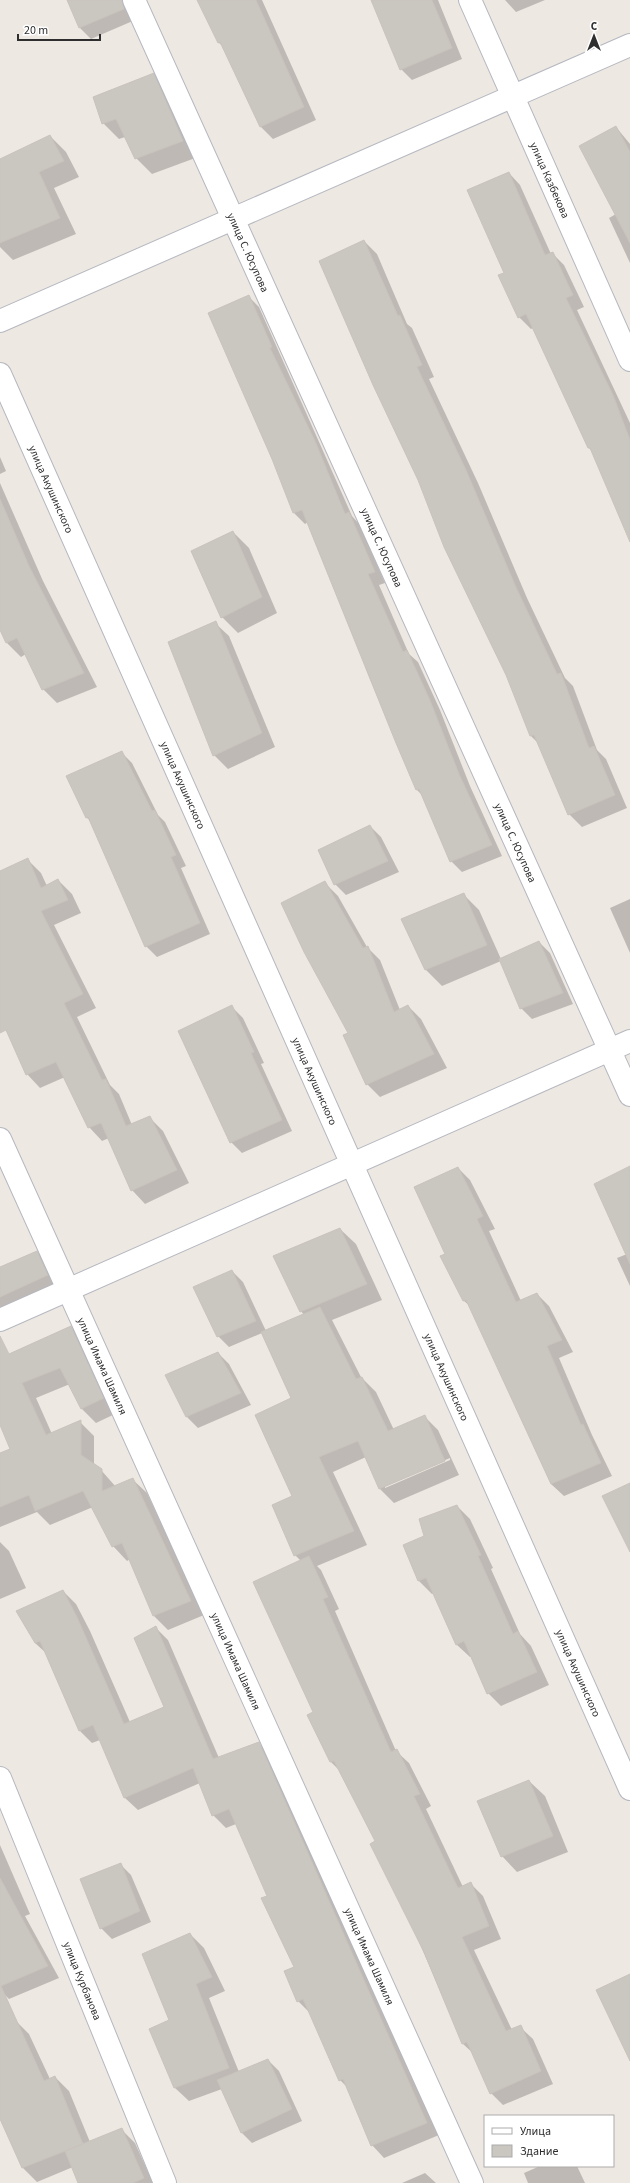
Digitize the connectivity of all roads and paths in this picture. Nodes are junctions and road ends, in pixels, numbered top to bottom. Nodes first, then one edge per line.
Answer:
1 (134, 0) edge
2 (470, 0) edge
3 (630, 45) edge
4 (514, 96) junction
5 (232, 219) junction
6 (0, 321) edge
7 (630, 360) edge
8 (0, 374) edge
9 (630, 1041) edge
10 (609, 1050) junction
11 (630, 1095) edge
12 (0, 1139) edge
13 (351, 1164) junction
14 (67, 1290) junction
15 (0, 1320) edge
16 (0, 1778) edge
17 (630, 1789) edge
18 (165, 2183) edge
19 (472, 2183) edge

1 - 5 street, улица С. Юсупова
2 - 4 street, улица Казбекова
3 - 4 street
4 - 5 street
4 - 7 street, улица Казбекова
5 - 6 street
5 - 10 street, улица С. Юсупова
8 - 13 street, улица Акушинского
9 - 10 street
10 - 11 street, улица С. Юсупова
10 - 13 street
12 - 14 street, улица Имама Шамиля
13 - 14 street
13 - 17 street, улица Акушинского
14 - 15 street
14 - 19 street, улица Имама Шамиля
16 - 18 street, улица Курбанова

